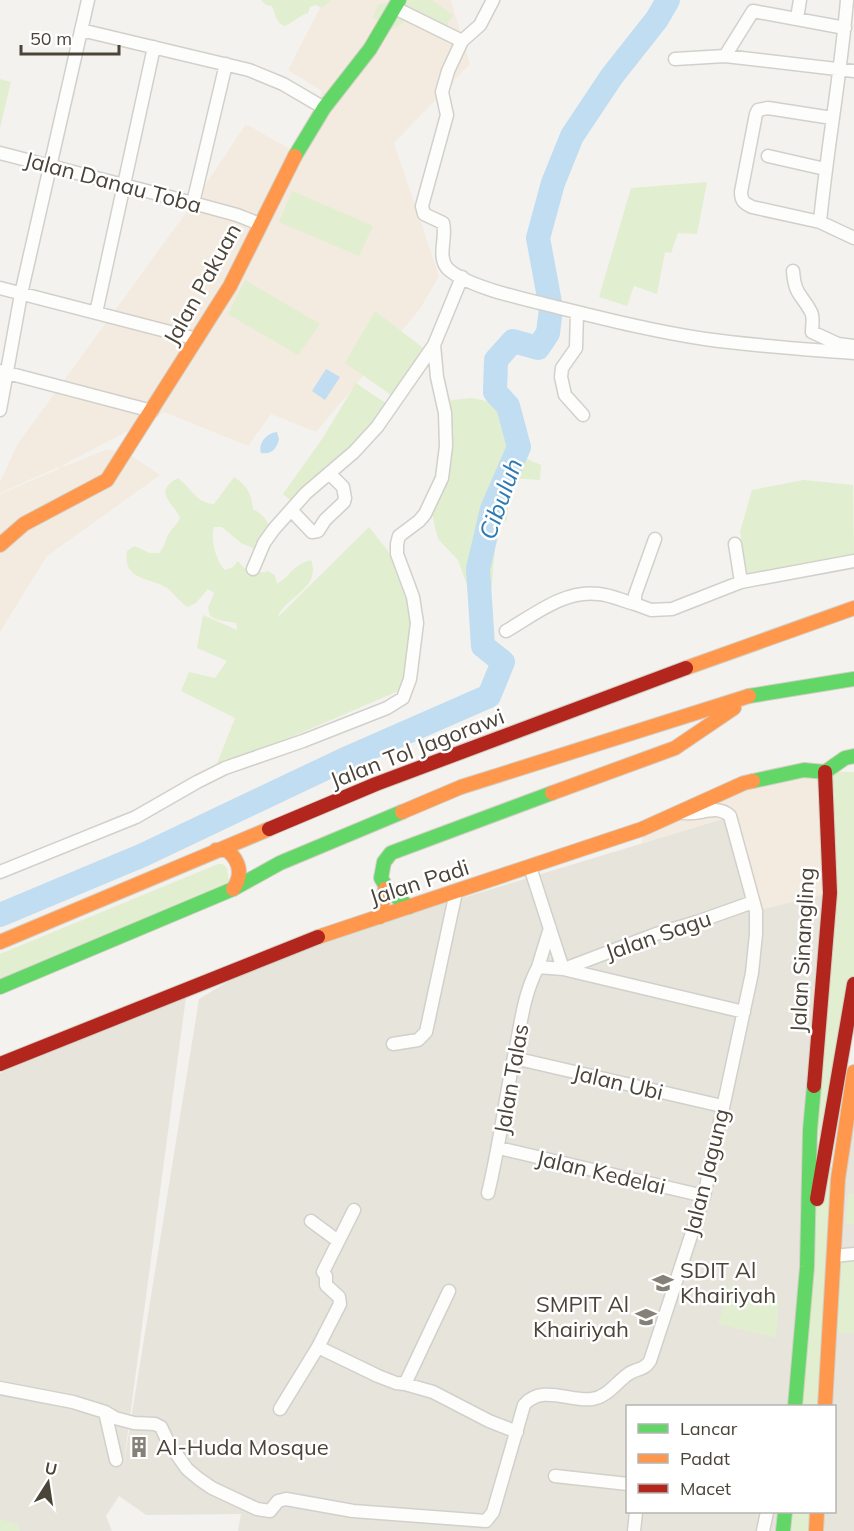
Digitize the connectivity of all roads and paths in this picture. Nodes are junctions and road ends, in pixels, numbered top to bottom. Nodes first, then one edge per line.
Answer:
1 (88, 0) edge
2 (493, 0) edge
3 (800, 0) edge
4 (847, 0) edge
5 (397, 4) edge
6 (797, 18) junction
7 (845, 28) junction
8 (81, 30) junction
9 (462, 41) junction
10 (154, 47) junction
11 (725, 56) junction
12 (675, 59) dead end
13 (226, 64) junction
14 (840, 69) junction
15 (854, 71) edge
16 (324, 108) junction
17 (832, 118) junction
18 (0, 153) edge
19 (768, 156) dead end
20 (51, 165) junction
21 (825, 169) junction
22 (125, 184) junction
23 (193, 203) junction
24 (820, 222) junction
25 (260, 224) junction
26 (854, 238) edge
27 (793, 271) dead end
28 (462, 277) junction
29 (0, 288) edge
30 (21, 294) junction
31 (576, 312) junction
32 (96, 313) junction
33 (197, 339) junction
34 (434, 345) junction
35 (854, 346) edge
36 (854, 353) edge
37 (3, 371) edge
38 (0, 410) edge
39 (152, 411) junction
40 (583, 415) dead end
41 (329, 473) junction
42 (291, 510) junction
43 (655, 539) dead end
44 (1, 541) edge
45 (735, 544) dead end
46 (854, 561) edge
47 (253, 569) dead end
48 (741, 582) junction
49 (635, 604) junction
50 (854, 608) edge
51 (506, 631) dead end
52 (854, 679) edge
53 (756, 694) junction
54 (854, 756) edge
55 (825, 772) junction
56 (678, 811) junction
57 (216, 850) junction
58 (530, 867) junction
59 (0, 872) edge
60 (233, 889) junction
61 (385, 889) junction
62 (456, 892) junction
63 (753, 902) junction
64 (409, 907) junction
65 (380, 917) junction
66 (551, 928) junction
67 (0, 942) edge
68 (538, 967) junction
69 (562, 969) junction
70 (854, 984) edge
71 (0, 987) edge
72 (744, 1012) junction
73 (393, 1044) dead end
74 (514, 1058) junction
75 (0, 1064) edge
76 (854, 1072) edge
77 (722, 1106) junction
78 (810, 1130) junction
79 (828, 1132) junction
80 (499, 1148) junction
81 (824, 1155) junction
82 (838, 1179) junction
83 (488, 1193) dead end
84 (704, 1196) junction
85 (354, 1210) dead end
86 (311, 1221) dead end
87 (338, 1241) junction
88 (854, 1254) edge
89 (834, 1256) junction
90 (807, 1267) junction
91 (449, 1291) dead end
92 (318, 1347) junction
93 (405, 1383) junction
94 (0, 1388) edge
95 (795, 1405) edge
96 (825, 1405) edge
97 (280, 1409) dead end
98 (105, 1412) junction
99 (517, 1432) junction
100 (116, 1460) dead end
101 (555, 1476) dead end
102 (626, 1484) edge
103 (636, 1513) edge
104 (766, 1513) edge
105 (785, 1513) edge
106 (817, 1513) edge
107 (634, 1531) edge
108 (763, 1531) edge
109 (783, 1531) edge
110 (816, 1531) edge

1 - 8 street
2 - 9 street
3 - 6 street
4 - 7 street
5 - 9 street
5 - 16 main road, Jalan Pakuan
6 - 7 street
6 - 11 street
7 - 14 street
8 - 10 street
8 - 20 street
9 - 28 street
10 - 13 street
10 - 22 street
11 - 12 street
11 - 14 street
13 - 16 street
13 - 23 street
14 - 15 street
14 - 17 street
16 - 25 main road, Jalan Pakuan
17 - 21 street
17 - 24 street
18 - 20 street, Jalan Danau Toba
19 - 21 street
20 - 22 street, Jalan Danau Toba
20 - 30 street
21 - 24 street
22 - 23 street, Jalan Danau Toba
22 - 32 street
23 - 25 street, Jalan Danau Toba
24 - 26 street
25 - 33 main road, Jalan Pakuan
27 - 35 street
28 - 31 street
28 - 34 street
29 - 30 street
30 - 32 street
30 - 37 street
31 - 36 street
31 - 40 street
32 - 33 street
33 - 39 main road, Jalan Pakuan
34 - 41 street
34 - 59 street
37 - 38 street
37 - 39 street
39 - 44 main road, Jalan Pakuan
41 - 42 street
41 - 42 street
42 - 47 street
43 - 49 street
45 - 48 street
46 - 48 street
48 - 49 street
49 - 51 street
50 - 57 main road, Jalan Tol Jagorawi
52 - 53 main road
53 - 60 main road
53 - 61 main road
54 - 55 main road
55 - 56 main road, Jalan Padi
55 - 78 main road, Jalan Sinangling
56 - 58 main road, Jalan Padi
56 - 63 street, Jalan Jagung
57 - 60 main road
57 - 67 main road, Jalan Tol Jagorawi
58 - 62 main road, Jalan Padi
58 - 66 street
60 - 71 main road
61 - 64 main road
61 - 65 main road
62 - 64 main road, Jalan Padi
62 - 73 street
63 - 69 street, Jalan Sagu
63 - 72 street, Jalan Jagung
64 - 65 main road, Jalan Padi
65 - 75 main road, Jalan Padi
66 - 68 street, Jalan Talas
66 - 69 street
68 - 69 street
68 - 74 street, Jalan Talas
69 - 72 street
70 - 79 main road
72 - 77 street, Jalan Jagung
74 - 77 street, Jalan Ubi
74 - 80 street, Jalan Talas
76 - 82 main road
77 - 84 street, Jalan Jagung
78 - 79 main road
78 - 81 main road
78 - 90 main road, Jalan Sinangling
79 - 81 main road
80 - 83 street, Jalan Talas
80 - 84 street, Jalan Kedelai
81 - 82 main road
81 - 90 main road
82 - 89 main road
84 - 99 street, Jalan Jagung
85 - 87 street
86 - 87 street
87 - 92 street
88 - 89 street
89 - 96 main road
90 - 95 main road
91 - 93 street
92 - 93 street
92 - 97 street
93 - 99 street
94 - 98 street, Jalan Jagung
98 - 99 street, Jalan Jagung
98 - 100 street
101 - 102 street
103 - 107 street
104 - 108 street
105 - 109 main road
106 - 110 main road

